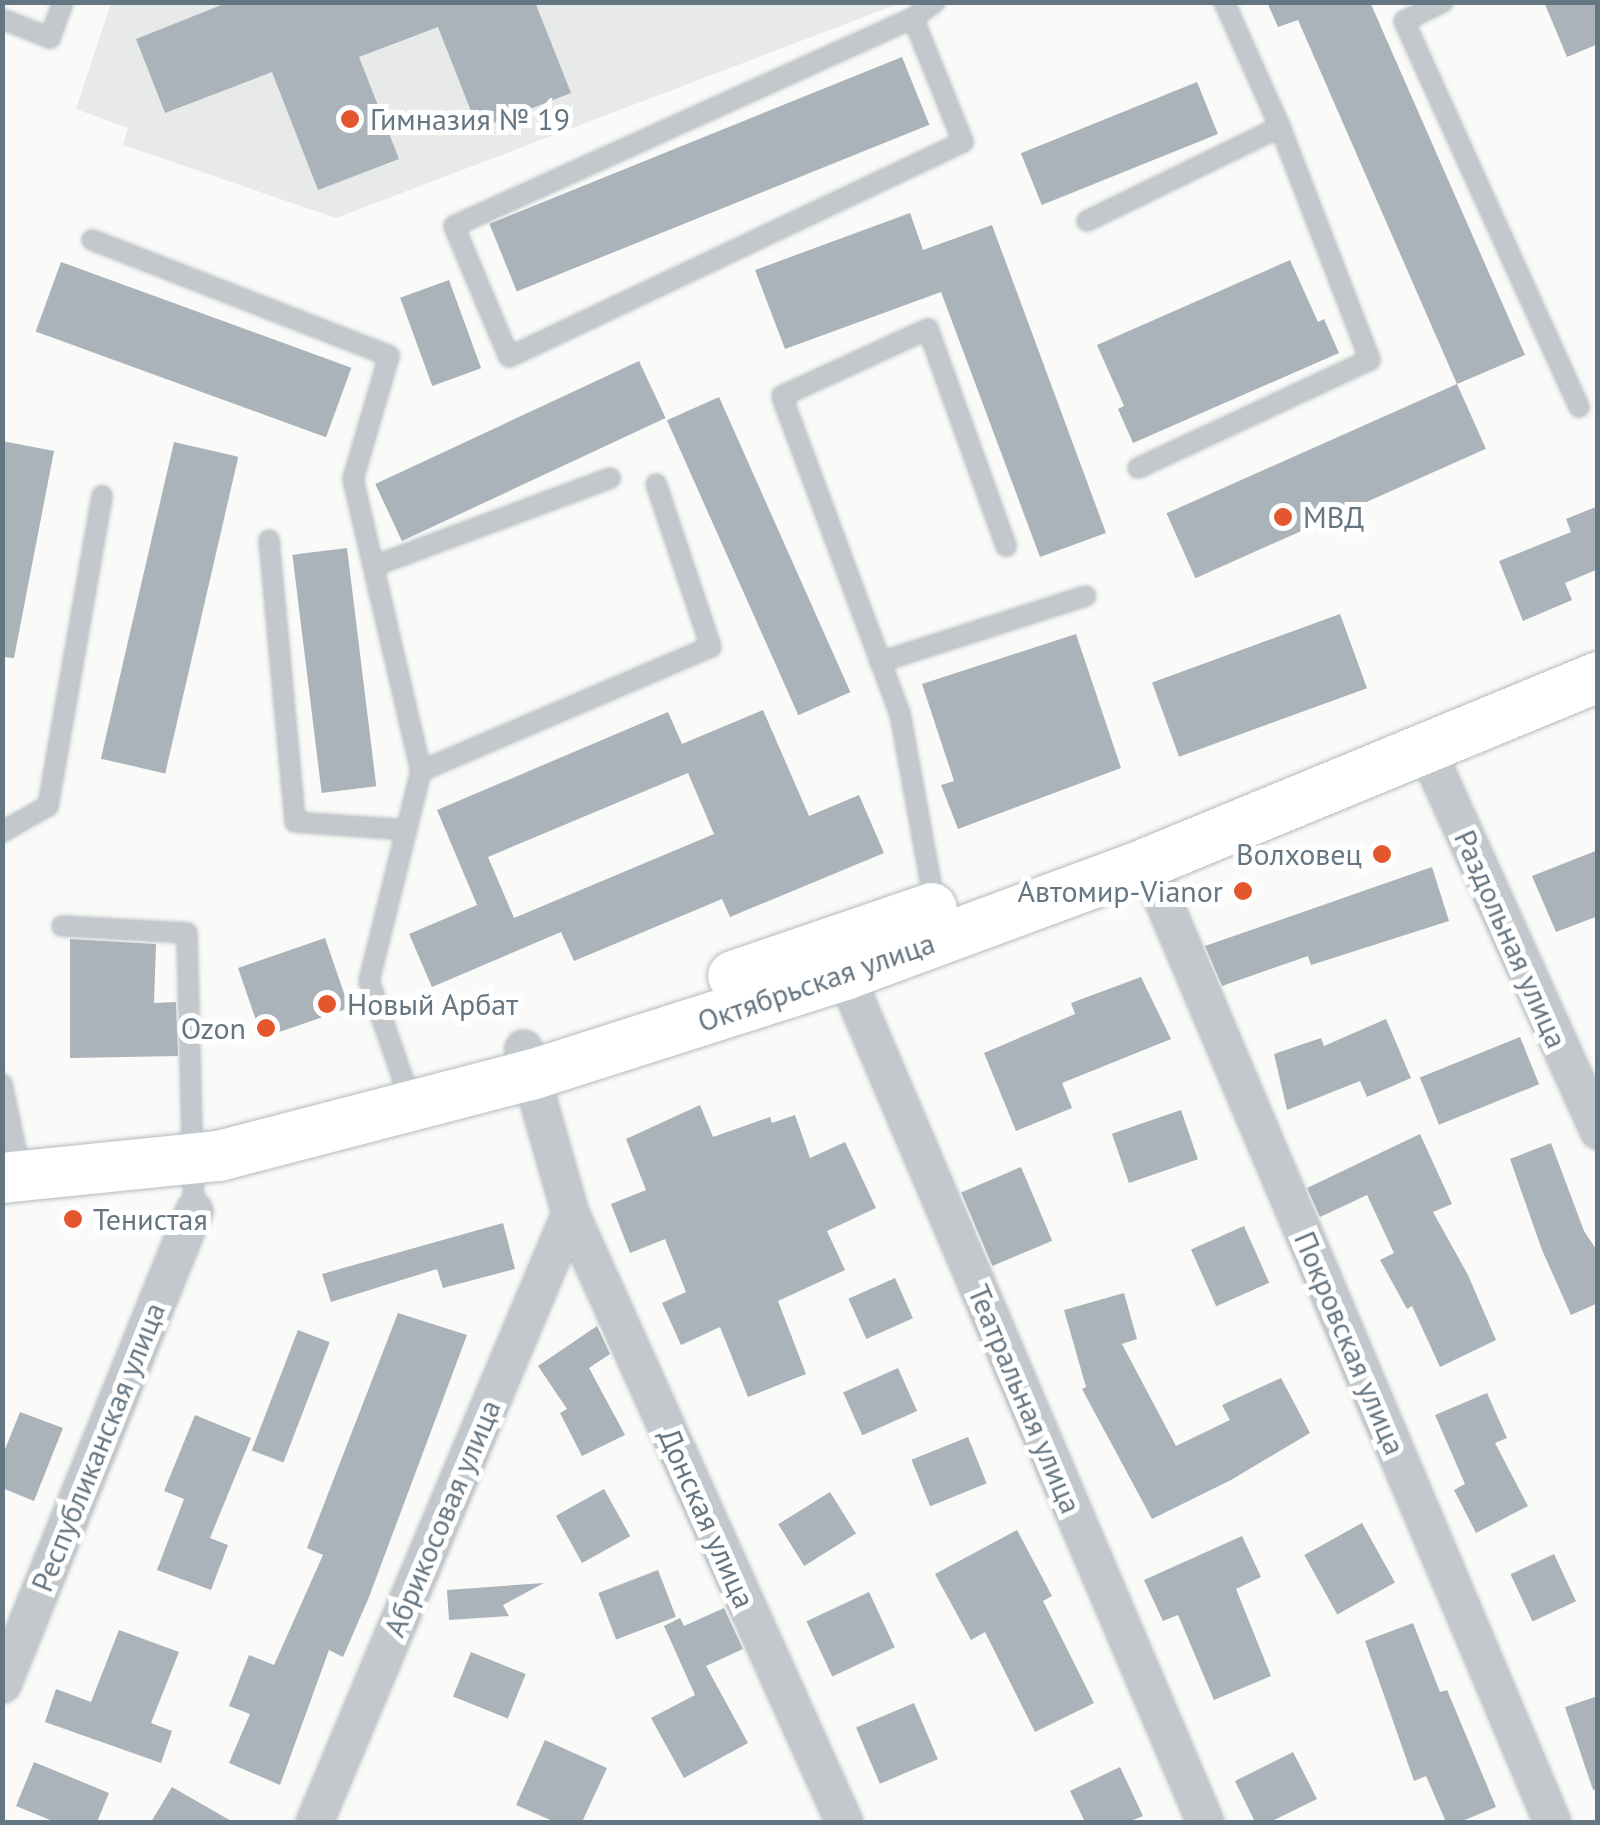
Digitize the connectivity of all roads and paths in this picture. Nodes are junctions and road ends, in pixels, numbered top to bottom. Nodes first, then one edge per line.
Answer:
1 (63, 2) edge
2 (1224, 2) edge
3 (1443, 2) edge
4 (932, 3) edge
5 (913, 18) junction
6 (2, 19) edge
7 (1280, 128) junction
8 (1086, 221) dead end
9 (92, 240) dead end
10 (1579, 407) dead end
11 (1138, 468) dead end
12 (610, 478) dead end
13 (656, 484) dead end
14 (102, 496) dead end
15 (270, 540) dead end
16 (1006, 546) dead end
17 (374, 566) junction
18 (1086, 596) dead end
19 (1598, 651) edge
20 (880, 662) junction
21 (1598, 677) edge
22 (1425, 746) junction
23 (420, 771) junction
24 (406, 830) junction
25 (2, 832) edge
26 (1147, 863) junction
27 (936, 906) junction
28 (62, 926) dead end
29 (845, 975) junction
30 (527, 1062) junction
31 (2, 1084) edge
32 (408, 1094) junction
33 (1598, 1131) edge
34 (193, 1146) junction
35 (11, 1166) edge
36 (194, 1210) joint
37 (570, 1213) junction
38 (2, 1684) edge
39 (314, 1822) edge
40 (844, 1822) edge
41 (1205, 1822) edge
42 (1552, 1822) edge

1 - 6 lane
2 - 7 lane
3 - 10 lane
4 - 5 lane
5 - 5 lane
7 - 8 lane
7 - 11 lane
9 - 17 lane
12 - 17 lane
13 - 23 lane
14 - 25 lane
15 - 24 lane
16 - 20 lane
17 - 23 lane
18 - 20 lane
19 - 27 main road, Октябрьская улица
20 - 27 lane
21 - 22 main road, Октябрьская улица
22 - 26 main road, Октябрьская улица
22 - 33 street, Раздольная улица
23 - 24 lane
24 - 32 lane
26 - 29 main road, Октябрьская улица
26 - 42 street, Покровская улица
27 - 30 main road, Октябрьская улица
28 - 34 lane
29 - 30 main road, Октябрьская улица
29 - 41 street, Театральная улица
30 - 32 main road, Октябрьская улица
30 - 37 street, Донская улица
31 - 35 lane
32 - 34 main road, Октябрьская улица
34 - 35 main road, Октябрьская улица
34 - 36 lane
36 - 38 street, Республиканская улица
37 - 39 street, Абрикосовая улица
37 - 40 street, Донская улица

